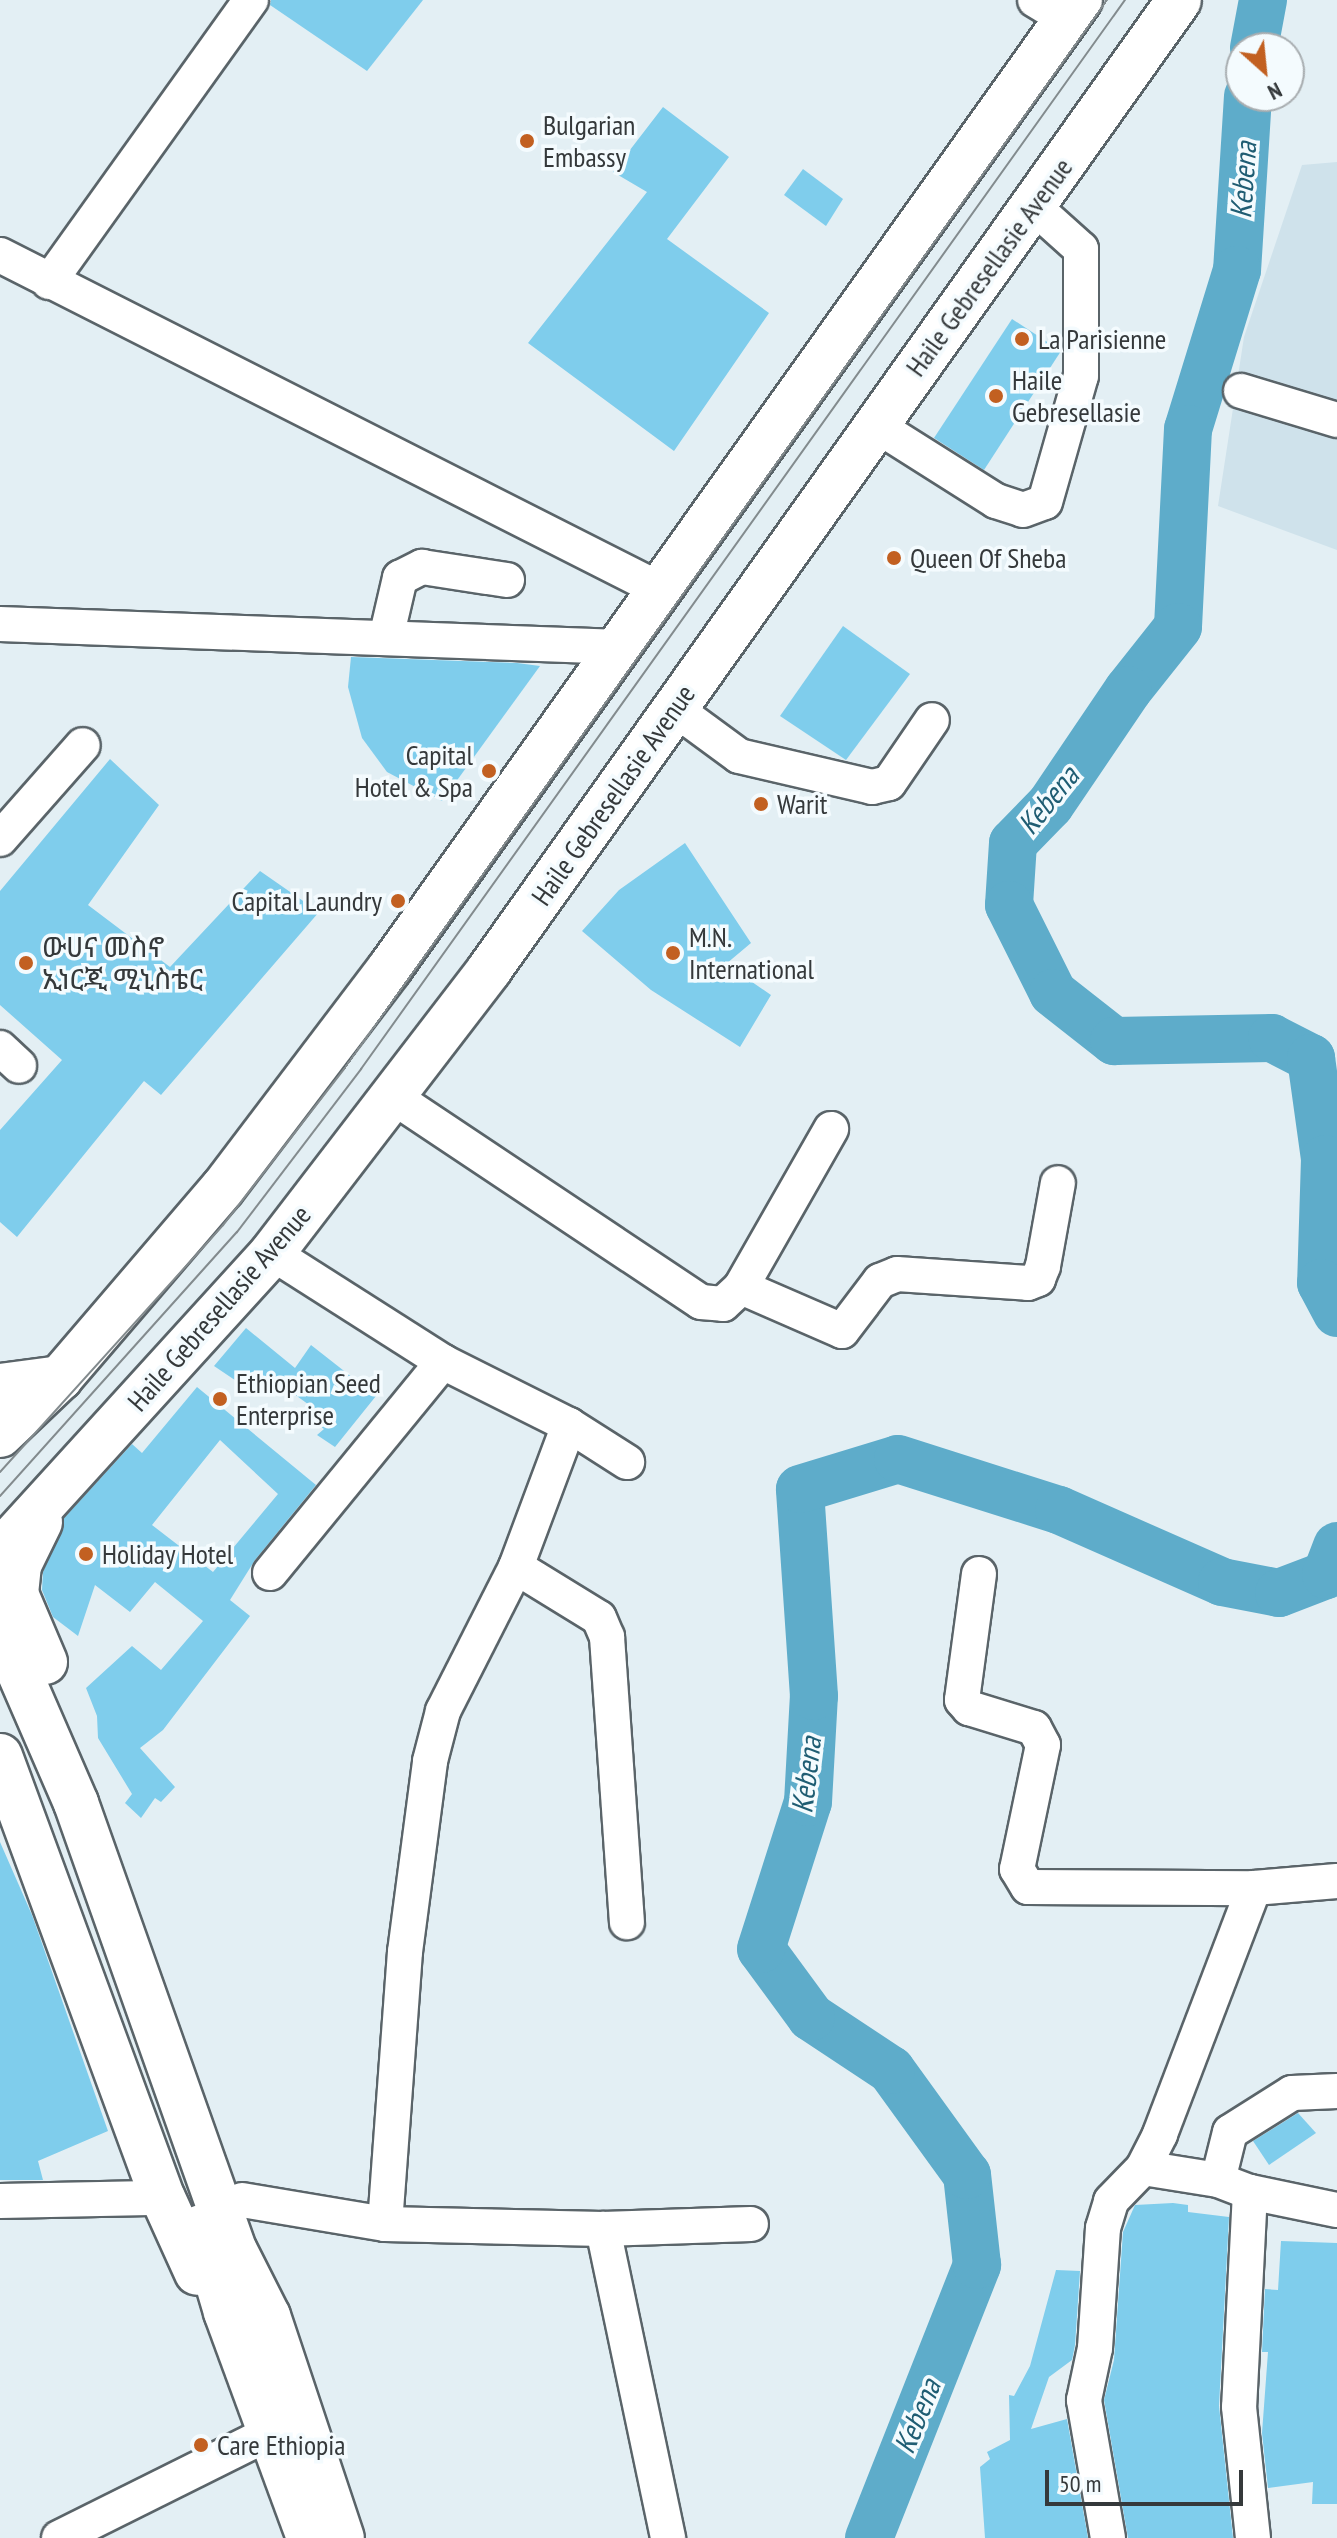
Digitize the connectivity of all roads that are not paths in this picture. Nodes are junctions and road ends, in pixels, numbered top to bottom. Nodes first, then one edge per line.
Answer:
1 (251, 0) edge
2 (1179, 0) edge
3 (1061, 6) edge
4 (1033, 206) junction
5 (0, 255) edge
6 (49, 282) junction
7 (1241, 391) dead end
8 (1337, 420) edge
9 (874, 424) junction
10 (507, 580) dead end
11 (661, 590) junction
12 (0, 624) edge
13 (386, 638) junction
14 (621, 647) junction
15 (675, 709) junction
16 (932, 720) dead end
17 (83, 745) dead end
18 (0, 839) edge
19 (392, 1096) junction
20 (831, 1129) dead end
21 (1058, 1183) dead end
22 (272, 1253) junction
23 (741, 1287) junction
24 (443, 1362) junction
25 (60, 1378) junction
26 (0, 1386) edge
27 (569, 1425) junction
28 (0, 1435) edge
29 (627, 1462) dead end
30 (52, 1498) junction
31 (0, 1552) edge
32 (516, 1567) junction
33 (270, 1573) dead end
34 (979, 1574) dead end
35 (0, 1628) edge
36 (0, 1693) edge
37 (0, 1756) edge
38 (1337, 1881) edge
39 (1254, 1888) junction
40 (627, 1922) dead end
41 (1337, 2091) edge
42 (1143, 2168) junction
43 (1218, 2180) junction
44 (1250, 2192) junction
45 (163, 2198) junction
46 (242, 2200) junction
47 (0, 2201) edge
48 (1337, 2210) edge
49 (385, 2224) junction
50 (751, 2224) dead end
51 (603, 2229) junction
52 (222, 2252) junction
53 (247, 2314) junction
54 (272, 2432) junction
55 (59, 2538) edge
56 (309, 2538) edge
57 (342, 2538) edge
58 (668, 2538) edge
59 (1108, 2538) edge
60 (1253, 2538) edge

1 - 6 street
2 - 4 main road, Haile Gebresellasie Avenue
3 - 11 main road
4 - 9 main road, Haile Gebresellasie Avenue
4 - 9 street
5 - 6 street
6 - 11 street
7 - 8 street
9 - 15 main road, Haile Gebresellasie Avenue
10 - 13 street
11 - 14 main road
12 - 13 street
13 - 14 street
14 - 25 main road
15 - 16 street
15 - 19 main road, Haile Gebresellasie Avenue
17 - 18 street
19 - 22 main road, Haile Gebresellasie Avenue
19 - 23 street
20 - 23 street
21 - 23 street
22 - 24 street
22 - 30 main road, Haile Gebresellasie Avenue
24 - 27 street
24 - 33 street
25 - 26 main road
25 - 28 main road
27 - 29 street
27 - 32 street
30 - 31 main road, Haile Gebresellasie Avenue
30 - 46 main road
32 - 40 street
32 - 49 street
34 - 39 street
35 - 52 main road
36 - 52 main road
37 - 45 main road
38 - 39 street
39 - 42 street
41 - 43 street
42 - 43 street
42 - 59 street
43 - 44 street
44 - 48 street
44 - 60 street
45 - 47 street
45 - 53 main road
46 - 49 street
46 - 53 main road
49 - 51 street
50 - 51 street
51 - 58 street
52 - 53 main road
53 - 54 main road
53 - 57 main road
54 - 55 street
54 - 56 main road

